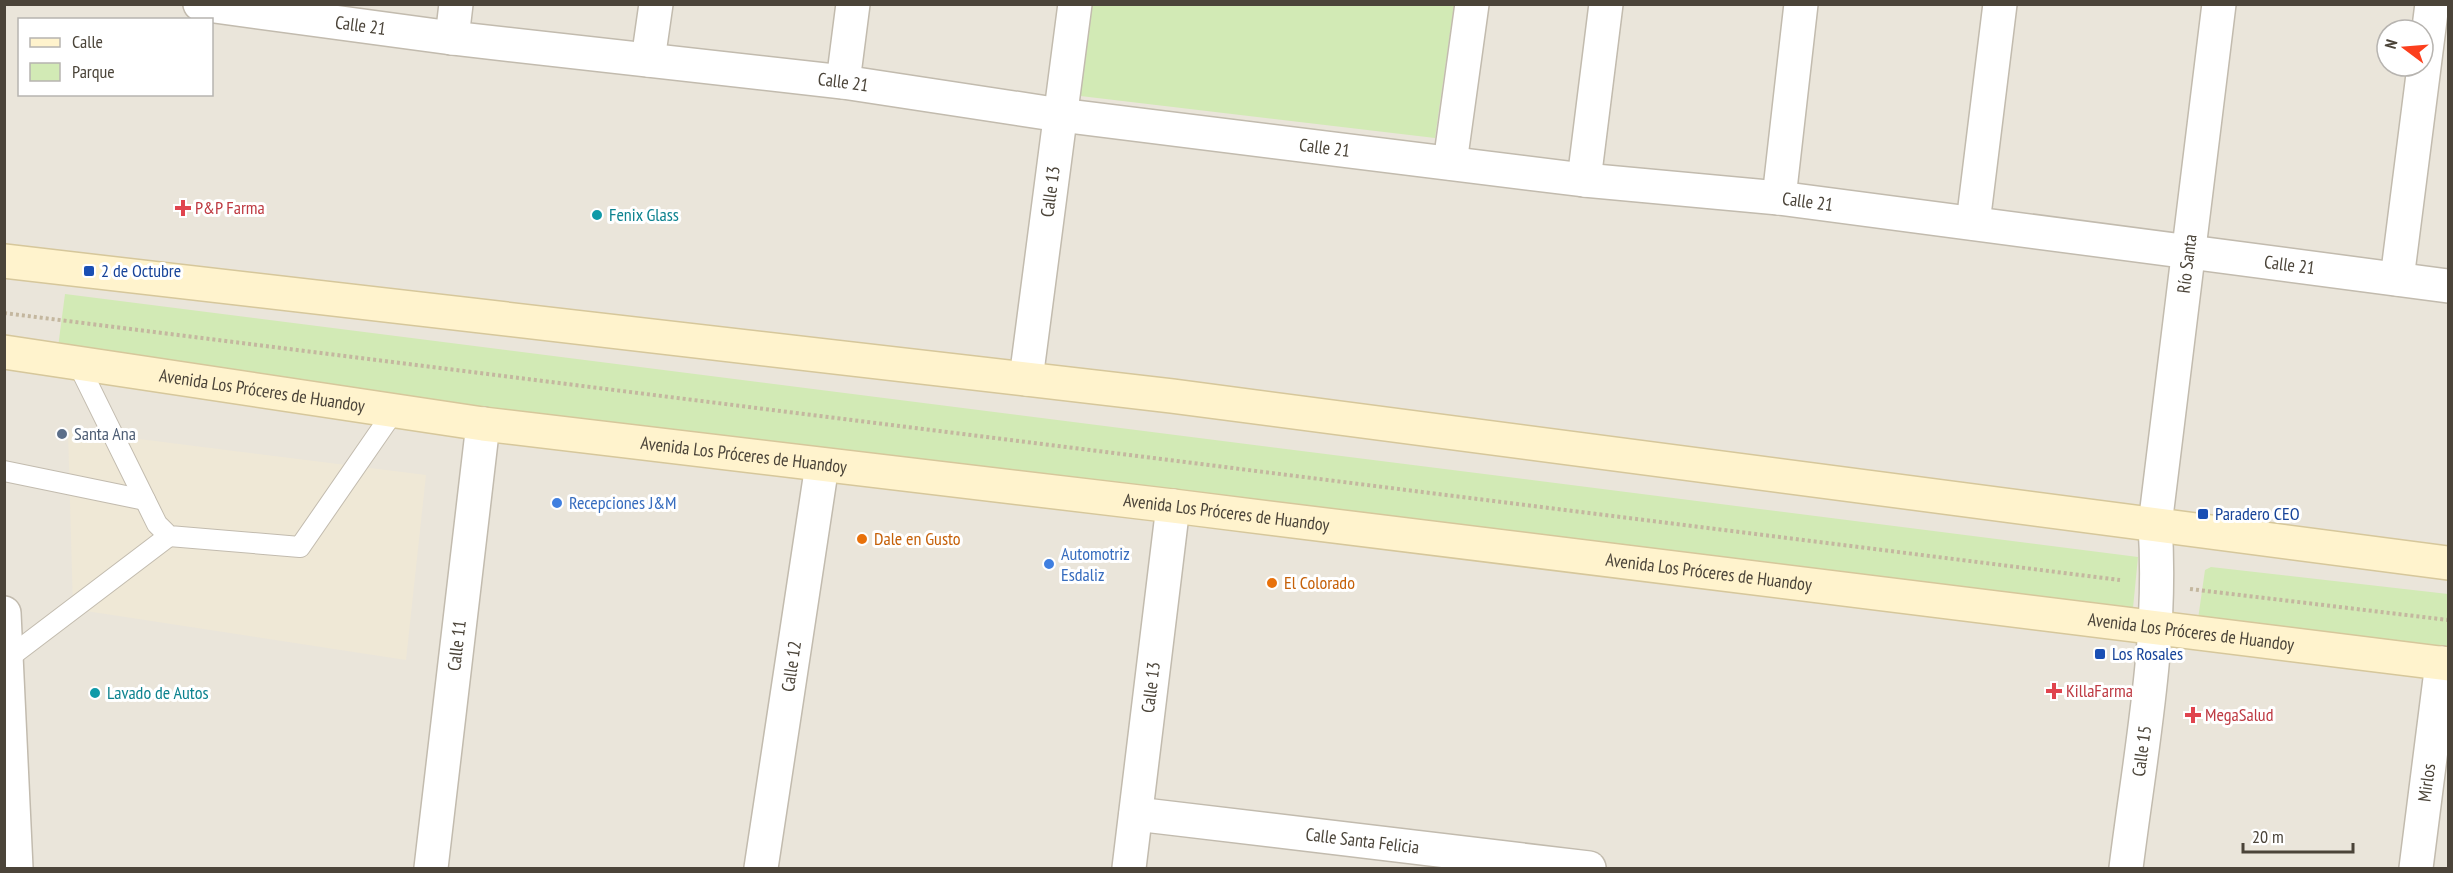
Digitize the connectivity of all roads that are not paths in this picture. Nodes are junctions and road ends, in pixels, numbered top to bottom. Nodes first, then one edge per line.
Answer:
1 (200, 4) edge
2 (456, 4) edge
3 (656, 4) edge
4 (853, 4) edge
5 (1075, 4) edge
6 (1472, 4) edge
7 (1606, 4) edge
8 (1801, 4) edge
9 (2000, 4) edge
10 (2218, 4) edge
11 (2432, 4) edge
12 (255, 8) edge
13 (452, 39) junction
14 (648, 60) junction
15 (843, 82) junction
16 (1060, 115) junction
17 (1450, 163) junction
18 (1584, 180) junction
19 (1779, 198) junction
20 (1973, 223) junction
21 (2188, 250) junction
22 (4, 261) edge
23 (2397, 279) junction
24 (2448, 286) edge
25 (4, 352) edge
26 (76, 362) junction
27 (1026, 379) junction
28 (394, 411) junction
29 (483, 424) junction
30 (822, 465) junction
31 (4, 471) edge
32 (145, 500) junction
33 (1173, 506) junction
34 (2154, 525) junction
35 (169, 536) junction
36 (2448, 563) edge
37 (4, 613) edge
38 (2156, 627) junction
39 (6, 660) junction
40 (2445, 664) edge
41 (1136, 814) junction
42 (16, 868) edge
43 (431, 868) edge
44 (761, 868) edge
45 (1129, 868) edge
46 (1589, 868) edge
47 (2126, 868) edge
48 (2416, 868) edge

1 - 12 street, Calle 21
2 - 13 street
3 - 14 street
4 - 15 street
5 - 16 street, Calle 13
6 - 17 street
7 - 18 street
8 - 19 street
9 - 20 street
10 - 21 street, Río Santa
11 - 23 street
12 - 13 street, Calle 21
13 - 14 street, Calle 21
14 - 15 street, Calle 21
15 - 16 street, Calle 21
16 - 17 street, Calle 21
16 - 27 street, Calle 13
17 - 18 street, Calle 21
18 - 19 street, Calle 21
19 - 20 street, Calle 21
20 - 21 street, Calle 21
21 - 23 street, Calle 21
21 - 34 street, Río Santa
22 - 27 main road
23 - 24 street, Calle 21
25 - 26 main road, Avenida Los Próceres de Huandoy
26 - 28 main road, Avenida Los Próceres de Huandoy
26 - 32 lane
27 - 34 main road
28 - 29 main road, Avenida Los Próceres de Huandoy
28 - 35 lane
29 - 30 main road, Avenida Los Próceres de Huandoy
29 - 43 street, Calle 11
30 - 33 main road, Avenida Los Próceres de Huandoy
30 - 44 street, Calle 12
31 - 32 lane
32 - 35 lane
33 - 38 main road, Avenida Los Próceres de Huandoy
33 - 41 street, Calle 13
34 - 36 main road
34 - 38 street, Calle 15
35 - 39 lane
37 - 39 street
38 - 40 main road, Avenida Los Próceres de Huandoy
38 - 47 street, Calle 15
39 - 42 street
40 - 48 street, Mirlos
41 - 45 street, Calle 13
41 - 46 street, Calle Santa Felicia

